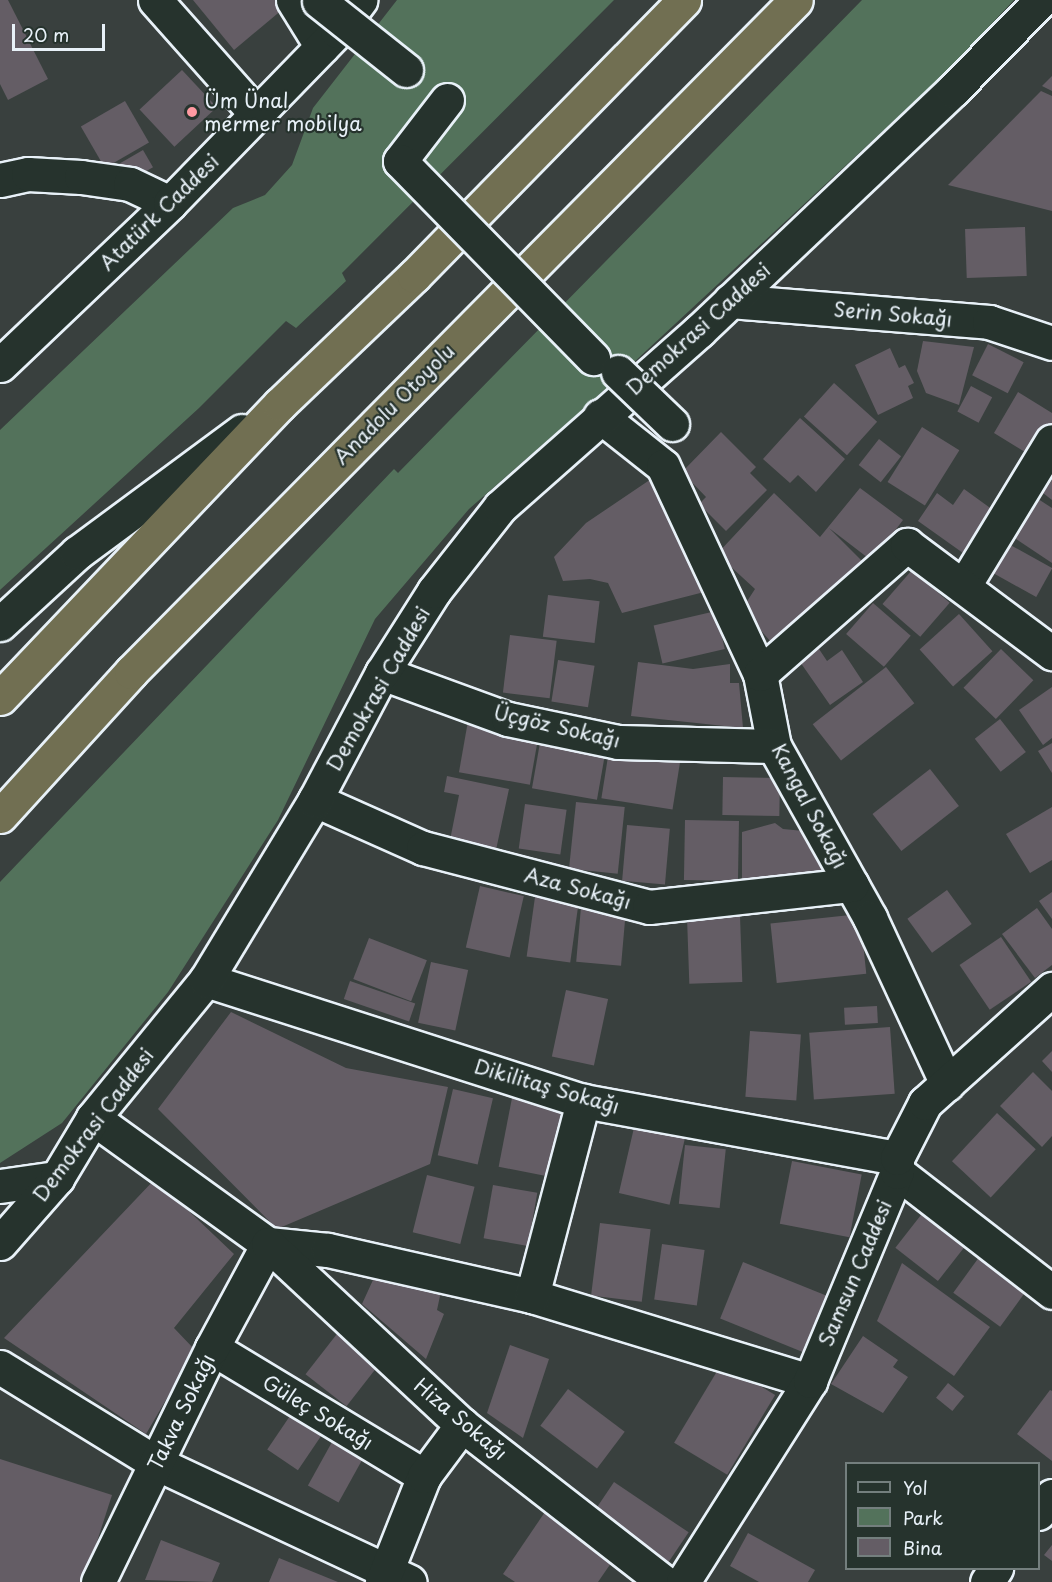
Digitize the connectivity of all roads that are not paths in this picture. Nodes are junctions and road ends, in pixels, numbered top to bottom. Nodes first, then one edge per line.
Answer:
1 (155, 0) edge
2 (293, 0) edge
3 (360, 0) edge
4 (684, 0) edge
5 (796, 0) edge
6 (1041, 0) edge
7 (319, 1) edge
8 (322, 47) junction
9 (406, 69) dead end
10 (447, 100) dead end
11 (256, 115) junction
12 (0, 180) edge
13 (170, 203) junction
14 (730, 302) junction
15 (1052, 343) edge
16 (0, 365) edge
17 (280, 404) junction
18 (600, 416) junction
19 (672, 424) dead end
20 (1052, 441) edge
21 (965, 584) junction
22 (0, 624) edge
23 (1052, 653) edge
24 (382, 673) junction
25 (760, 674) junction
26 (0, 698) edge
27 (774, 746) junction
28 (315, 800) junction
29 (0, 816) edge
30 (852, 885) junction
31 (206, 981) junction
32 (1052, 989) edge
33 (946, 1084) junction
34 (584, 1101) junction
35 (93, 1118) junction
36 (897, 1165) junction
37 (57, 1178) junction
38 (0, 1186) edge
39 (0, 1243) edge
40 (268, 1244) junction
41 (1052, 1293) edge
42 (532, 1296) junction
43 (212, 1348) junction
44 (0, 1367) edge
45 (810, 1381) junction
46 (462, 1425) junction
47 (156, 1463) junction
48 (424, 1476) junction
49 (1052, 1496) edge
50 (1040, 1511) edge
51 (392, 1578) edge
52 (98, 1582) edge
53 (664, 1582) edge
54 (683, 1582) edge

1 - 11 street
2 - 8 street
3 - 8 street, Atatürk Caddesi
4 - 17 highway
5 - 29 highway, Anadolu Otoyolu
6 - 14 street, Demokrasi Caddesi
7 - 9 street, bridge
8 - 11 street, Atatürk Caddesi
10 - 19 street, bridge
11 - 13 street, Atatürk Caddesi
12 - 13 street
13 - 16 street, Atatürk Caddesi
14 - 15 street, Serin Sokağı
14 - 18 street, Demokrasi Caddesi
17 - 22 street
17 - 26 highway
18 - 24 street, Demokrasi Caddesi
18 - 25 street, Kangal Sokağı
20 - 21 street
21 - 23 street
21 - 25 street
24 - 27 street, Üçgöz Sokağı
24 - 28 street, Demokrasi Caddesi
25 - 27 street, Kangal Sokağı
27 - 30 street, Kangal Sokağı
28 - 30 street, Aza Sokağı
28 - 31 street, Demokrasi Caddesi
30 - 33 street, Kangal Sokağı
31 - 34 street, Dikilitaş Sokağı
31 - 35 street, Demokrasi Caddesi
32 - 33 street, Samsun Caddesi
33 - 36 street, Samsun Caddesi
34 - 36 street, Dikilitaş Sokağı
34 - 42 street
35 - 37 street, Demokrasi Caddesi
35 - 40 street, Hiza Sokağı
36 - 41 street, Dikilitaş Sokağı
36 - 45 street, Samsun Caddesi
37 - 38 street
37 - 39 street, Demokrasi Caddesi
40 - 42 street
40 - 43 street, Takva Sokağı
40 - 46 street, Hiza Sokağı
42 - 45 street
43 - 47 street, Takva Sokağı
43 - 48 street, Güleç Sokağı
44 - 47 street
45 - 54 street, Samsun Caddesi
46 - 48 street
46 - 53 street, Hiza Sokağı
47 - 51 street
47 - 52 street, Takva Sokağı
48 - 51 street
49 - 50 street

